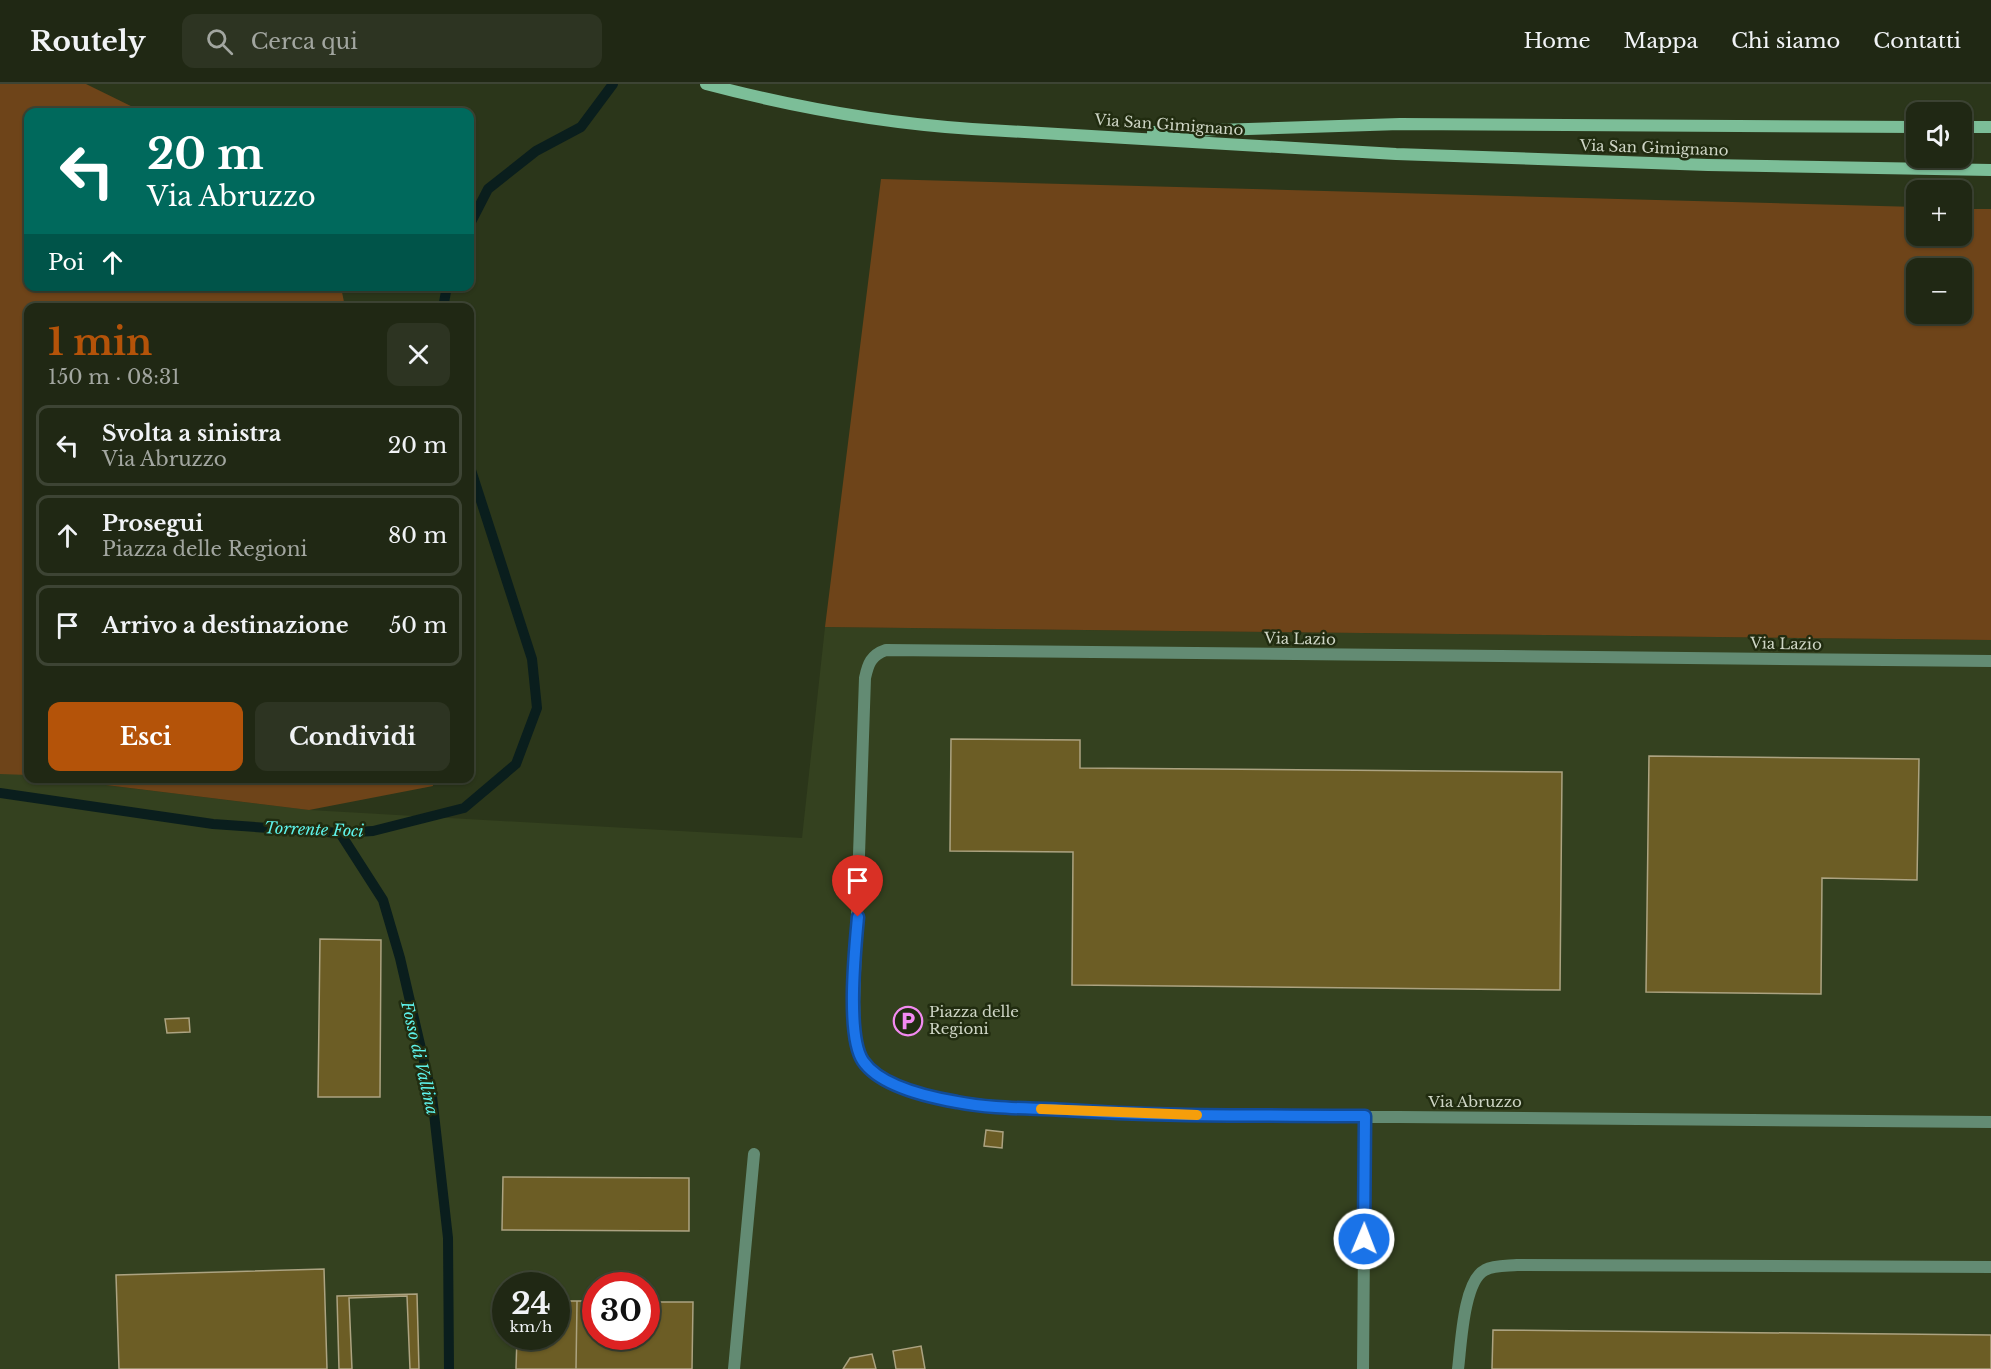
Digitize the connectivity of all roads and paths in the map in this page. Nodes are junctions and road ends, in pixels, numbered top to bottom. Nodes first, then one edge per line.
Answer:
1 (706, 84) edge
2 (1906, 127) edge
3 (1972, 127) edge
4 (1991, 127) edge
5 (1077, 134) junction
6 (1991, 170) edge
7 (1991, 661) edge
8 (959, 1103) joint
9 (1365, 1116) junction
10 (1991, 1122) edge
11 (754, 1154) dead end
12 (1991, 1267) edge
13 (734, 1369) edge
14 (1363, 1369) edge
15 (1458, 1369) edge

1 - 5 main road
2 - 5 main road, Via San Gimignano
3 - 4 main road
5 - 6 main road, Via San Gimignano
7 - 8 street, Via Lazio
8 - 9 street, Via Abruzzo
9 - 10 street, Via Abruzzo
9 - 14 street
11 - 13 street
12 - 15 street

